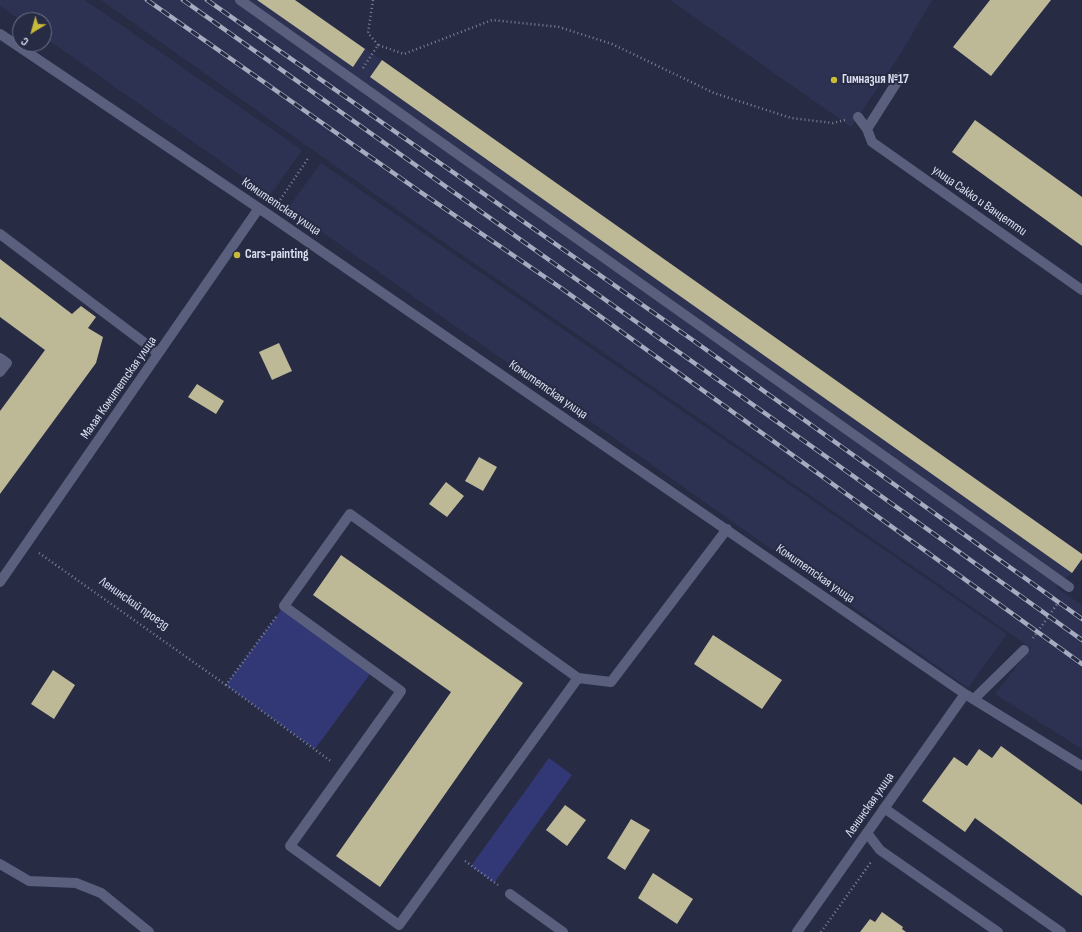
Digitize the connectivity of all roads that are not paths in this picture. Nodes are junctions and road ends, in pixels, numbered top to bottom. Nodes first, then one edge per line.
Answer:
1 (240, 0) edge
2 (0, 34) edge
3 (900, 77) dead end
4 (858, 117) road end
5 (867, 129) junction
6 (259, 208) junction
7 (0, 234) edge
8 (1082, 290) edge
9 (158, 353) junction
10 (0, 358) edge
11 (0, 372) edge
12 (727, 529) junction
13 (0, 582) edge
14 (1069, 587) road end
15 (1024, 650) road end
16 (578, 678) junction
17 (965, 694) junction
18 (974, 699) junction
19 (1082, 766) edge
20 (884, 808) junction
21 (867, 833) junction
22 (0, 864) edge
23 (510, 894) dead end
24 (149, 932) edge
25 (563, 932) edge
26 (797, 932) edge
27 (998, 932) edge
28 (1061, 932) edge

1 - 14 street
2 - 6 street, Комитетская улица
3 - 5 street
4 - 5 street, улица Сакко и Ванцетти
5 - 8 street, улица Сакко и Ванцетти
6 - 9 street, Малая Комитетская улица
6 - 12 street, Комитетская улица
7 - 9 street
9 - 13 street, Малая Комитетская улица
10 - 11 street
12 - 16 street
12 - 17 street, Комитетская улица
15 - 18 street
16 - 16 street
17 - 18 street, Комитетская улица
17 - 20 street, Ленинская улица
18 - 19 street, Комитетская улица
20 - 21 street, Ленинская улица
20 - 28 street
21 - 26 street, Ленинская улица
21 - 27 street
22 - 24 street
23 - 25 street

